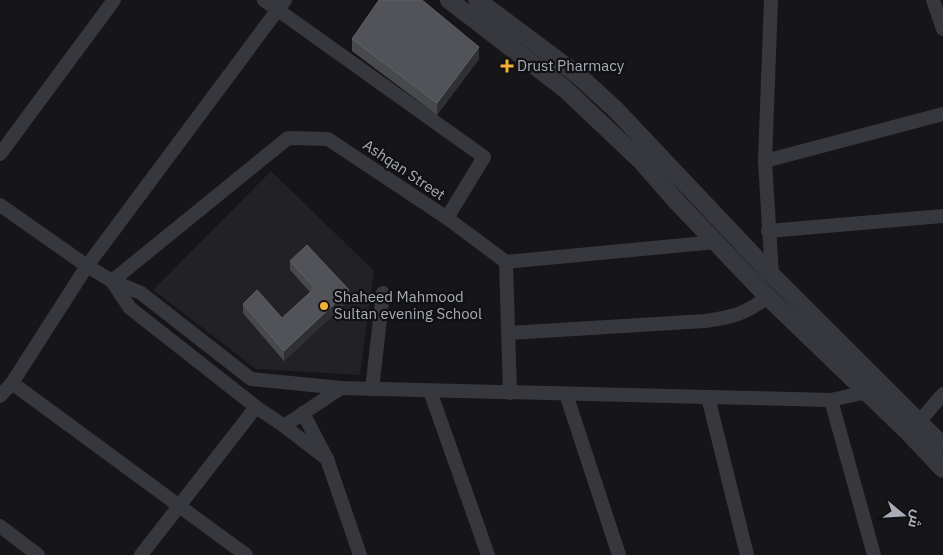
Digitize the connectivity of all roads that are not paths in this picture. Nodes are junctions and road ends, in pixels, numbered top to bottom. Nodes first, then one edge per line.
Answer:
1 (114, 0) edge
2 (264, 0) edge
3 (449, 0) edge
4 (477, 0) edge
5 (771, 0) edge
6 (933, 0) edge
7 (281, 5) edge
8 (943, 29) edge
9 (943, 114) edge
10 (0, 154) edge
11 (765, 161) junction
12 (0, 205) edge
13 (943, 216) edge
14 (447, 218) junction
15 (768, 231) junction
16 (716, 242) junction
17 (506, 262) junction
18 (87, 266) junction
19 (772, 275) junction
20 (112, 281) junction
21 (383, 293) dead end
22 (768, 297) junction
23 (509, 333) junction
24 (12, 383) junction
25 (872, 387) junction
26 (341, 388) junction
27 (372, 389) junction
28 (430, 391) junction
29 (510, 393) junction
30 (566, 394) junction
31 (943, 394) edge
32 (0, 396) edge
33 (708, 398) junction
34 (831, 400) junction
35 (256, 407) junction
36 (303, 413) junction
37 (919, 422) junction
38 (284, 426) junction
39 (943, 446) edge
40 (327, 459) junction
41 (943, 469) edge
42 (178, 506) junction
43 (0, 526) edge
44 (38, 555) edge
45 (141, 555) edge
46 (246, 555) edge
47 (360, 555) edge
48 (488, 555) edge
49 (620, 555) edge
50 (747, 555) edge
51 (874, 555) edge

1 - 10 street
2 - 7 street
3 - 16 street
4 - 19 street
5 - 11 street
6 - 8 street
7 - 14 street
7 - 18 street
9 - 11 street
11 - 15 street
12 - 18 street
13 - 15 street
14 - 17 street, Ashqan Street
14 - 20 street, Ashqan Street
15 - 19 street
16 - 17 street
16 - 22 street
17 - 23 street
18 - 20 street
18 - 24 street
19 - 25 street
20 - 26 street
20 - 35 street
21 - 27 street
22 - 23 street
22 - 25 street
23 - 29 street
24 - 32 street
24 - 42 street
25 - 34 street
25 - 37 street
25 - 41 street
26 - 27 street
26 - 36 street
27 - 28 street
28 - 29 street
28 - 48 street
29 - 30 street
30 - 33 street
30 - 49 street
31 - 37 street
33 - 34 street
33 - 50 street
34 - 51 street
35 - 38 street
35 - 42 street
36 - 38 street
36 - 40 street
37 - 39 street
38 - 40 street
40 - 47 street
42 - 45 street
42 - 46 street
43 - 44 street

